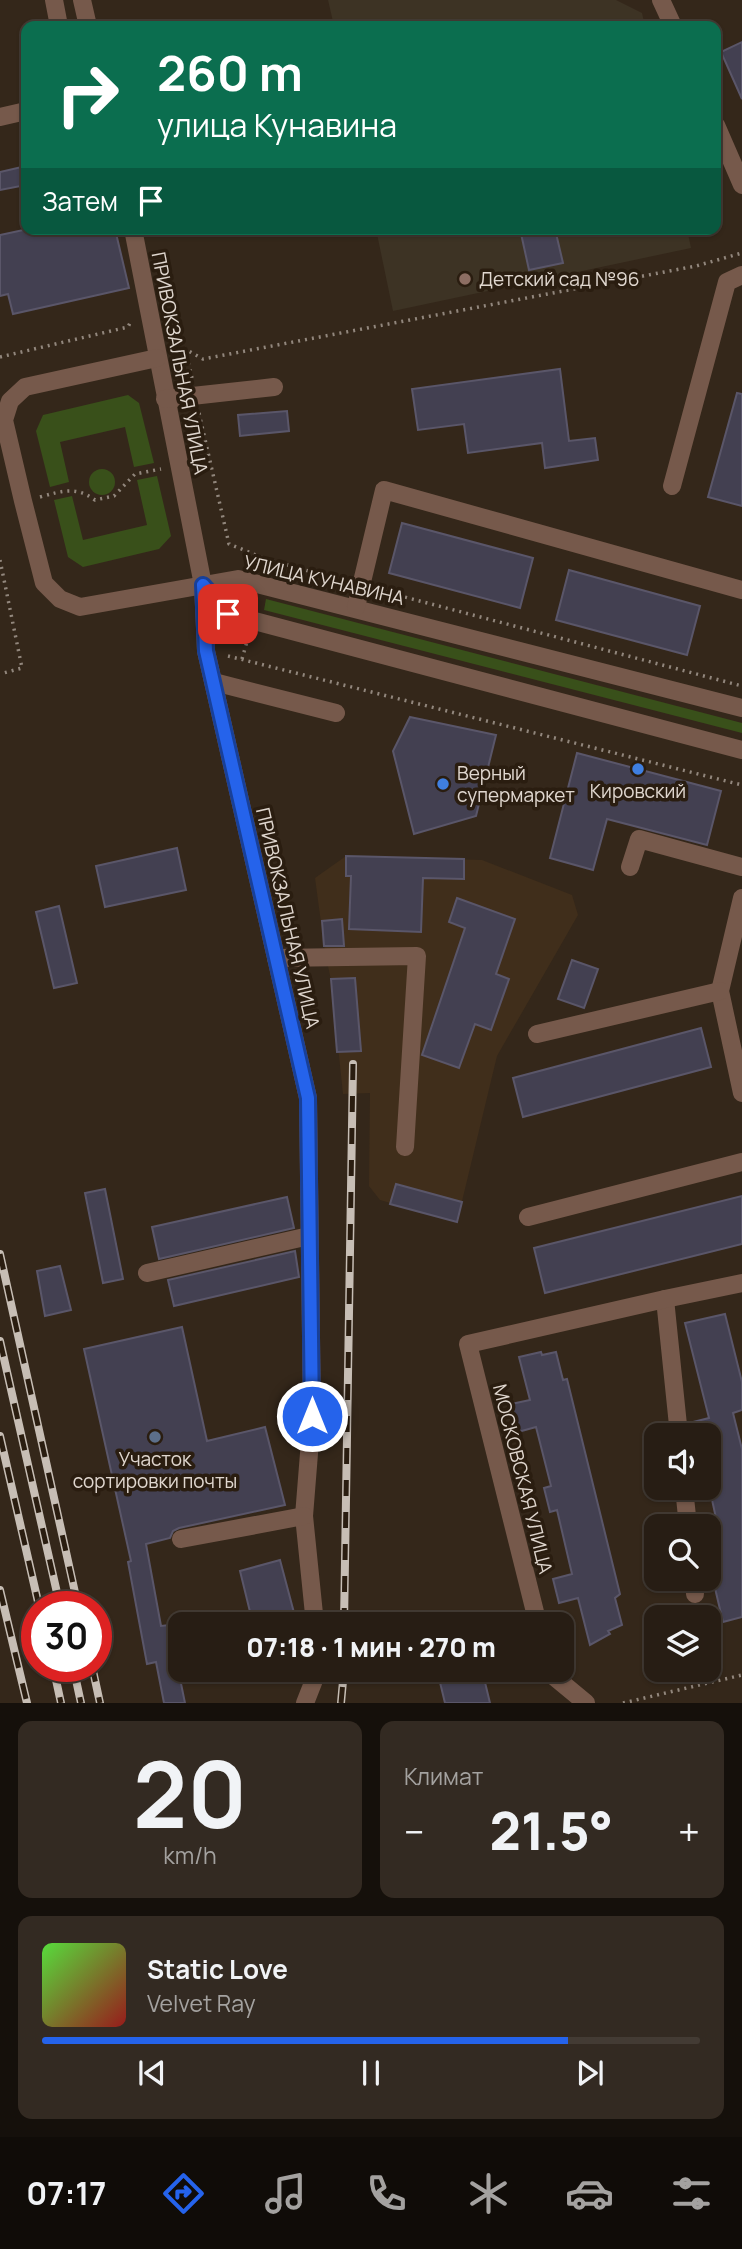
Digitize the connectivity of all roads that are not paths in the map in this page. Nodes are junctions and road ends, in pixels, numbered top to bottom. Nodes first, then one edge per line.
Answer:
1 (54, 0) edge
2 (82, 0) edge
3 (661, 0) edge
4 (59, 21) edge
5 (87, 21) edge
6 (671, 21) edge
7 (21, 112) edge
8 (0, 117) edge
9 (721, 137) edge
10 (742, 185) edge
11 (134, 235) edge
12 (742, 275) edge
13 (157, 358) junction
14 (274, 387) dead end
15 (5, 398) edge
16 (165, 400) junction
17 (673, 486) dead end
18 (203, 585) junction
19 (742, 590) edge
20 (356, 607) junction
21 (214, 682) junction
22 (742, 708) edge
23 (336, 713) dead end
24 (742, 750) edge
25 (630, 867) dead end
26 (742, 867) edge
27 (742, 898) edge
28 (276, 958) junction
29 (720, 991) junction
30 (537, 1034) dead end
31 (742, 1093) edge
32 (405, 1147) dead end
33 (742, 1162) edge
34 (528, 1217) dead end
35 (309, 1236) junction
36 (147, 1273) dead end
37 (742, 1283) edge
38 (665, 1299) junction
39 (678, 1423) edge
40 (304, 1516) junction
41 (181, 1539) dead end
42 (313, 1612) edge
43 (535, 1612) edge
44 (313, 1682) edge
45 (561, 1682) edge
46 (305, 1703) edge
47 (586, 1703) edge

1 - 4 street
2 - 5 street
3 - 6 street
7 - 8 street
9 - 10 street
11 - 13 street, ПРИВОКЗАЛЬНАЯ УЛИЦА
12 - 17 street
13 - 15 street
13 - 16 street, ПРИВОКЗАЛЬНАЯ УЛИЦА
14 - 16 street
15 - 18 street, УЛИЦА КУНАВИНА
16 - 18 street, ПРИВОКЗАЛЬНАЯ УЛИЦА
18 - 20 street, УЛИЦА КУНАВИНА
18 - 21 street, ПРИВОКЗАЛЬНАЯ УЛИЦА
18 - 24 street
19 - 20 street
20 - 22 street, УЛИЦА КУНАВИНА
21 - 23 street
21 - 28 street, ПРИВОКЗАЛЬНАЯ УЛИЦА
25 - 26 street
27 - 29 street
28 - 32 street
28 - 35 street, ПРИВОКЗАЛЬНАЯ УЛИЦА
29 - 30 street
29 - 31 street
33 - 34 street
35 - 36 street
35 - 40 street, ПРИВОКЗАЛЬНАЯ УЛИЦА
37 - 38 street
38 - 39 street
38 - 43 street, МОСКОВСКАЯ УЛИЦА
40 - 41 street
40 - 42 street, ПРИВОКЗАЛЬНАЯ УЛИЦА
44 - 46 street
45 - 47 street

